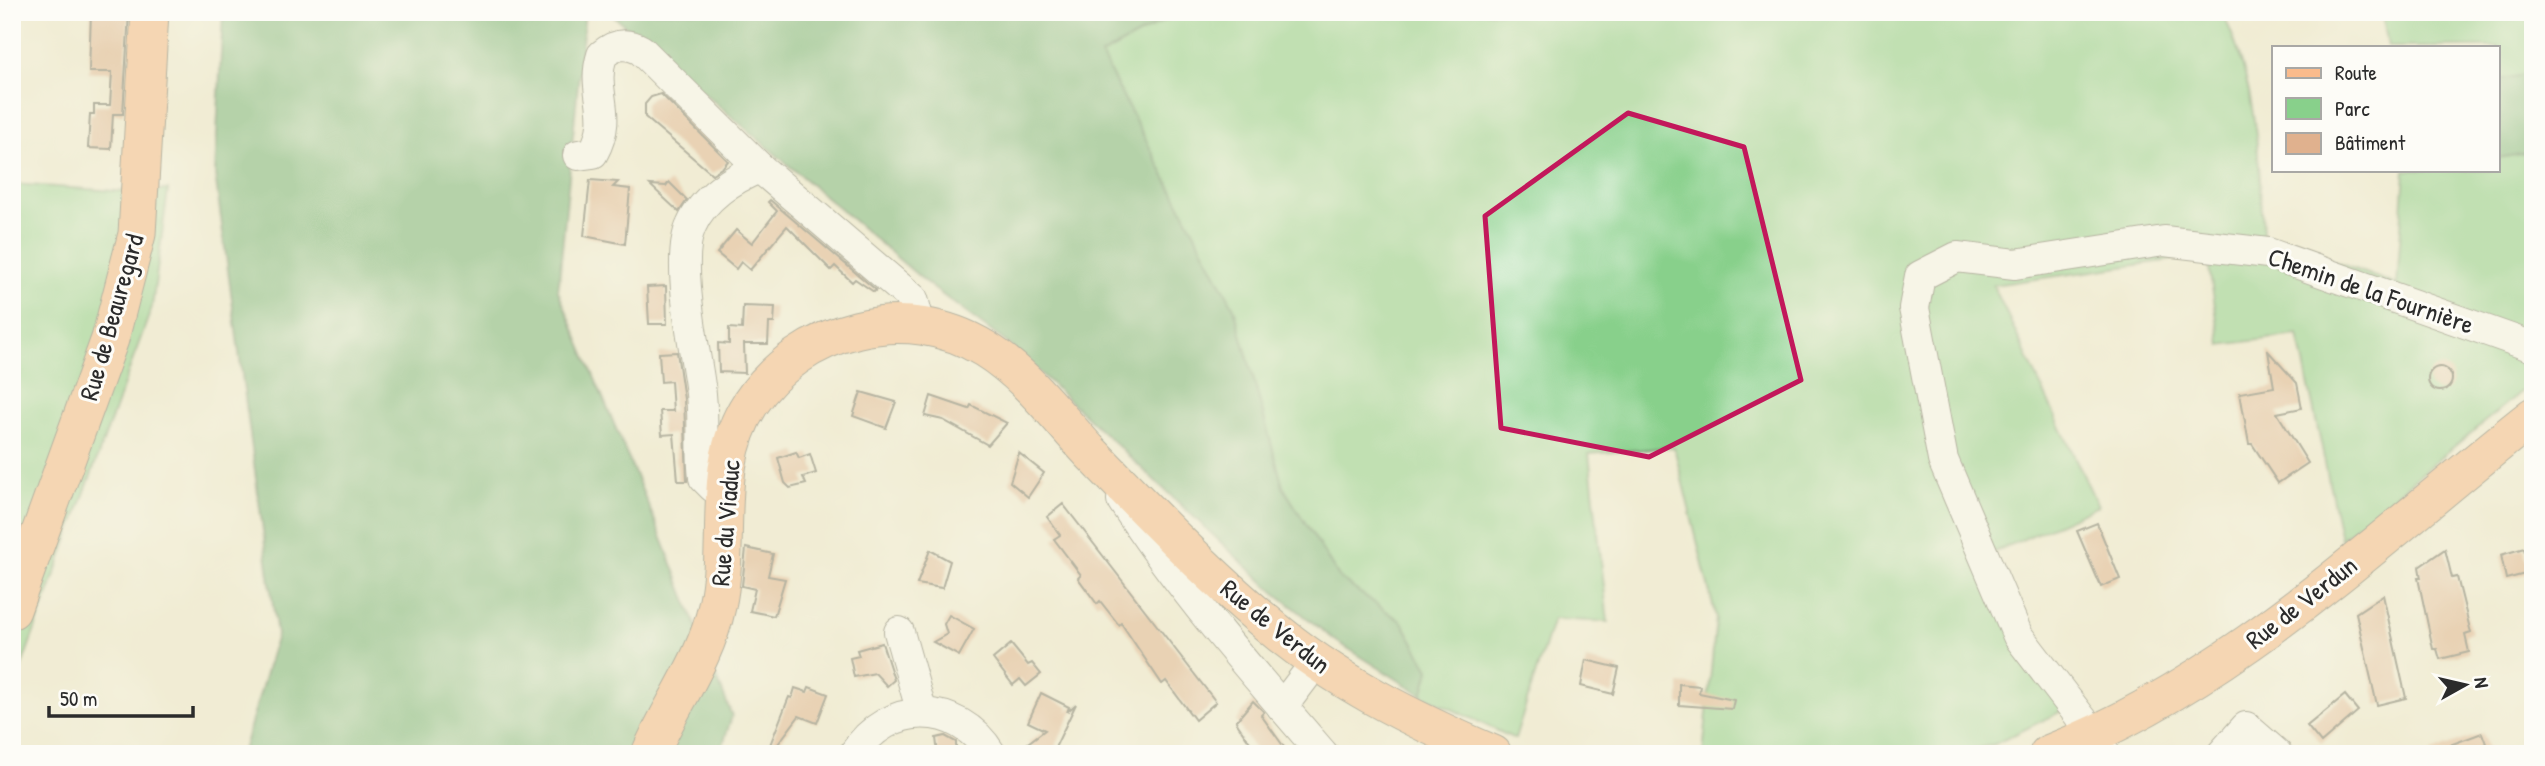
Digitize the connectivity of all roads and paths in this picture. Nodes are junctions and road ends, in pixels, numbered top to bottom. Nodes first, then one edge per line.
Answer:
1 (150, 12) edge
2 (578, 155) dead end
3 (760, 168) junction
4 (920, 325) junction
5 (2533, 346) edge
6 (2533, 416) edge
7 (1092, 453) junction
8 (723, 487) junction
9 (12, 610) edge
10 (898, 632) dead end
11 (1316, 662) junction
12 (1282, 707) junction
13 (922, 713) junction
14 (2100, 745) edge
15 (650, 754) edge
16 (854, 754) edge
17 (991, 754) edge
18 (1323, 754) edge
19 (1493, 754) edge
20 (2048, 754) edge
21 (2222, 754) edge
22 (2277, 754) edge

1 - 9 main road, Rue de Beauregard
2 - 3 street
3 - 4 street
3 - 8 street
4 - 7 main road, Rue du Viaduc
4 - 8 main road, Rue du Viaduc
5 - 14 street, Chemin de la Fournière
6 - 14 main road, Rue de Verdun
7 - 11 main road, Rue de Verdun
7 - 12 street
8 - 15 main road, Rue du Viaduc
10 - 13 street
11 - 12 street
11 - 19 main road, Rue de Verdun
12 - 18 street
13 - 16 street
13 - 17 street
14 - 20 main road, Rue de Verdun
21 - 22 street

